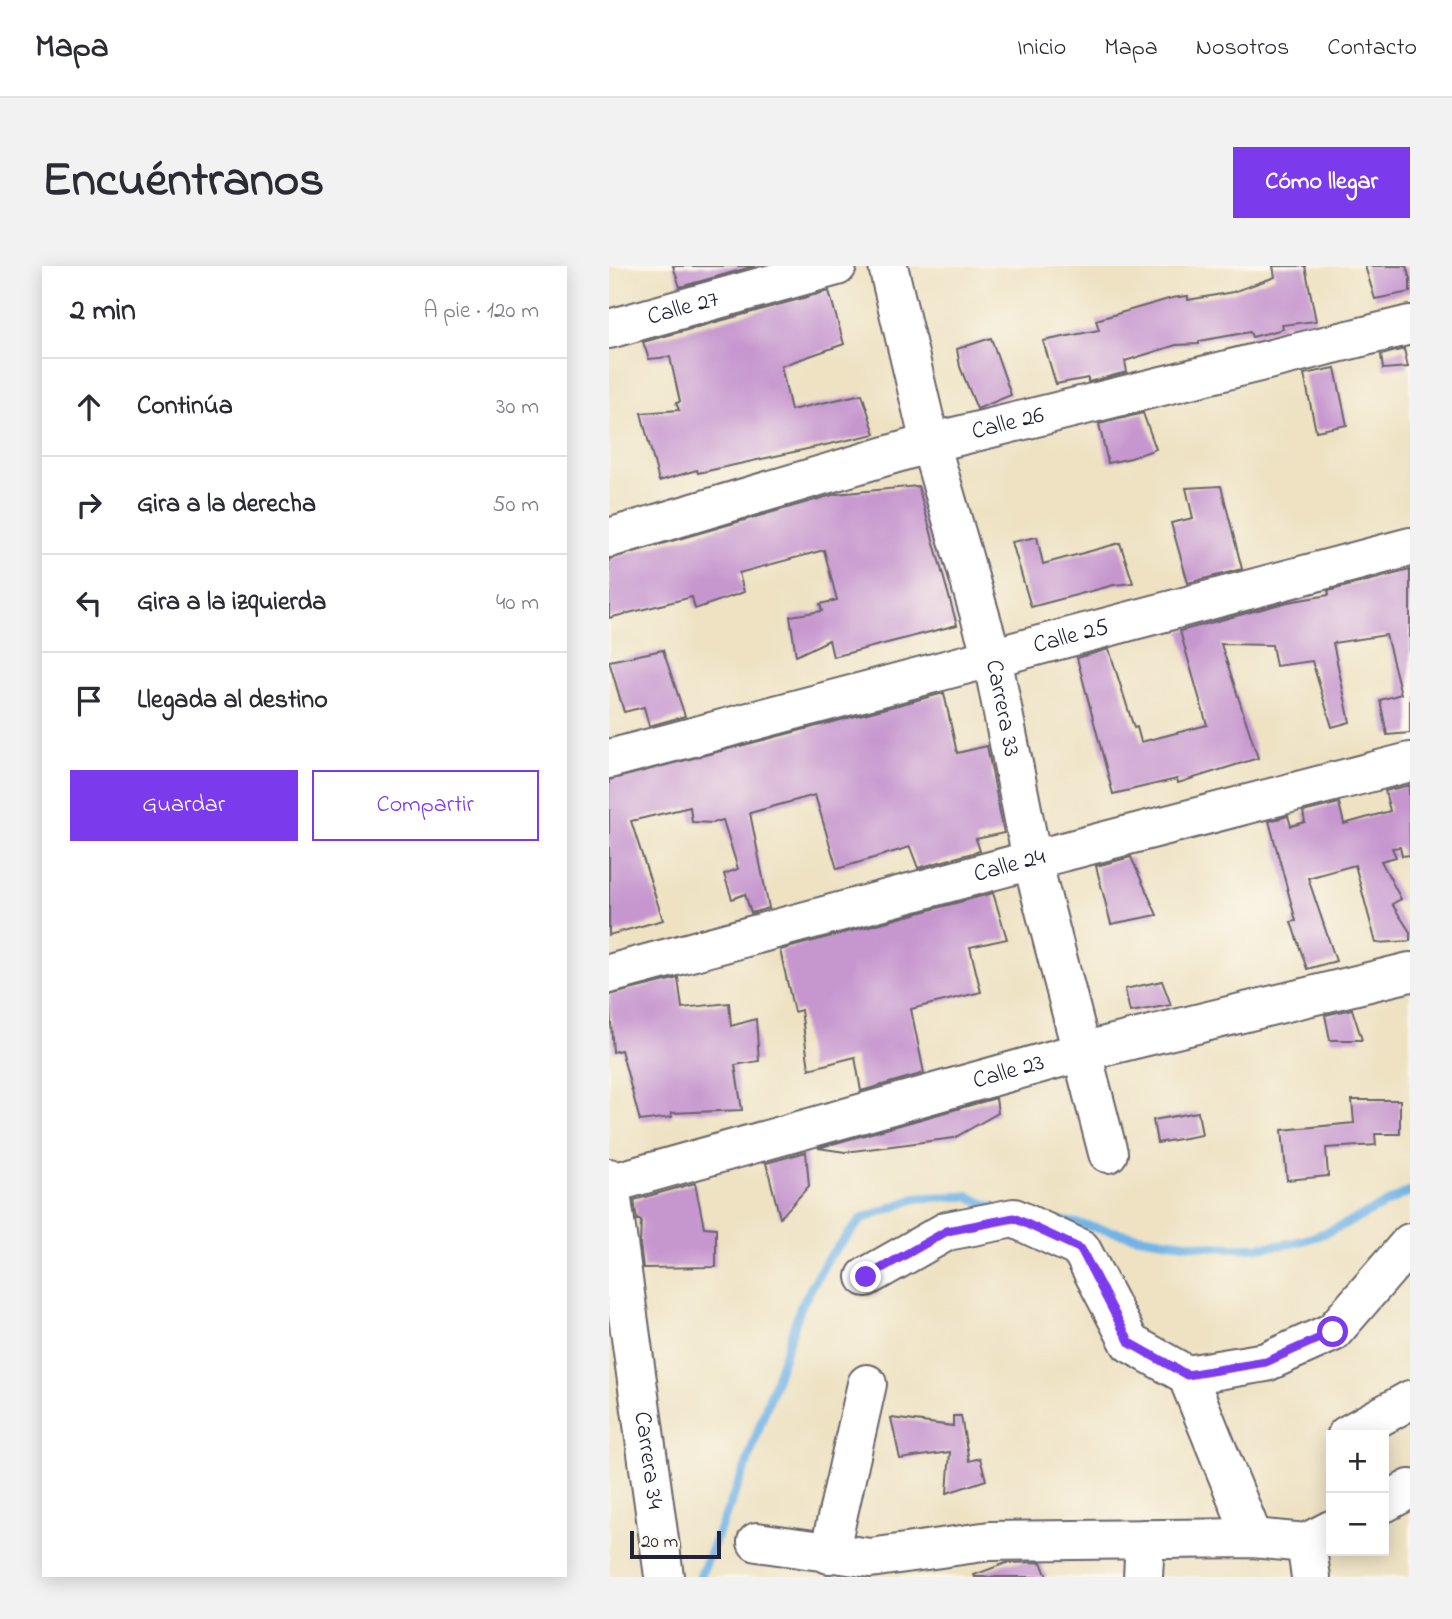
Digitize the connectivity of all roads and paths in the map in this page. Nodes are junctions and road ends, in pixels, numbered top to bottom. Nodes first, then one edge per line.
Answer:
1 (837, 266) edge
2 (888, 266) edge
3 (1410, 325) edge
4 (609, 329) edge
5 (930, 443) junction
6 (609, 538) edge
7 (1410, 547) edge
8 (992, 657) junction
9 (609, 759) edge
10 (1410, 762) edge
11 (1032, 860) junction
12 (1410, 972) edge
13 (609, 974) edge
14 (1081, 1052) junction
15 (1108, 1153) dead end
16 (610, 1182) edge
17 (1410, 1243) edge
18 (866, 1277) dead end
19 (1187, 1375) junction
20 (867, 1384) dead end
21 (1410, 1401) edge
22 (1356, 1430) edge
23 (1410, 1489) edge
24 (1389, 1500) edge
25 (1253, 1538) junction
26 (1145, 1539) junction
27 (757, 1542) dead end
28 (1316, 1550) edge
29 (829, 1554) junction
30 (664, 1576) edge
31 (1143, 1577) edge

1 - 4 street, Calle 27
2 - 5 street, Carrera 33
3 - 5 street, Calle 26
5 - 6 street, Calle 26
5 - 8 street, Carrera 33
7 - 8 street, Calle 25
8 - 9 street, Calle 25
8 - 11 street, Carrera 33
10 - 11 street, Calle 24
11 - 13 street, Calle 24
11 - 14 street, Carrera 33
12 - 14 street, Calle 23
14 - 15 street, Carrera 33
14 - 16 street, Calle 23
16 - 30 street, Carrera 34
17 - 19 street
18 - 19 street
19 - 25 street
20 - 29 street
21 - 22 street
23 - 24 street
25 - 26 street
25 - 28 street
26 - 29 street
26 - 31 street
27 - 29 street

